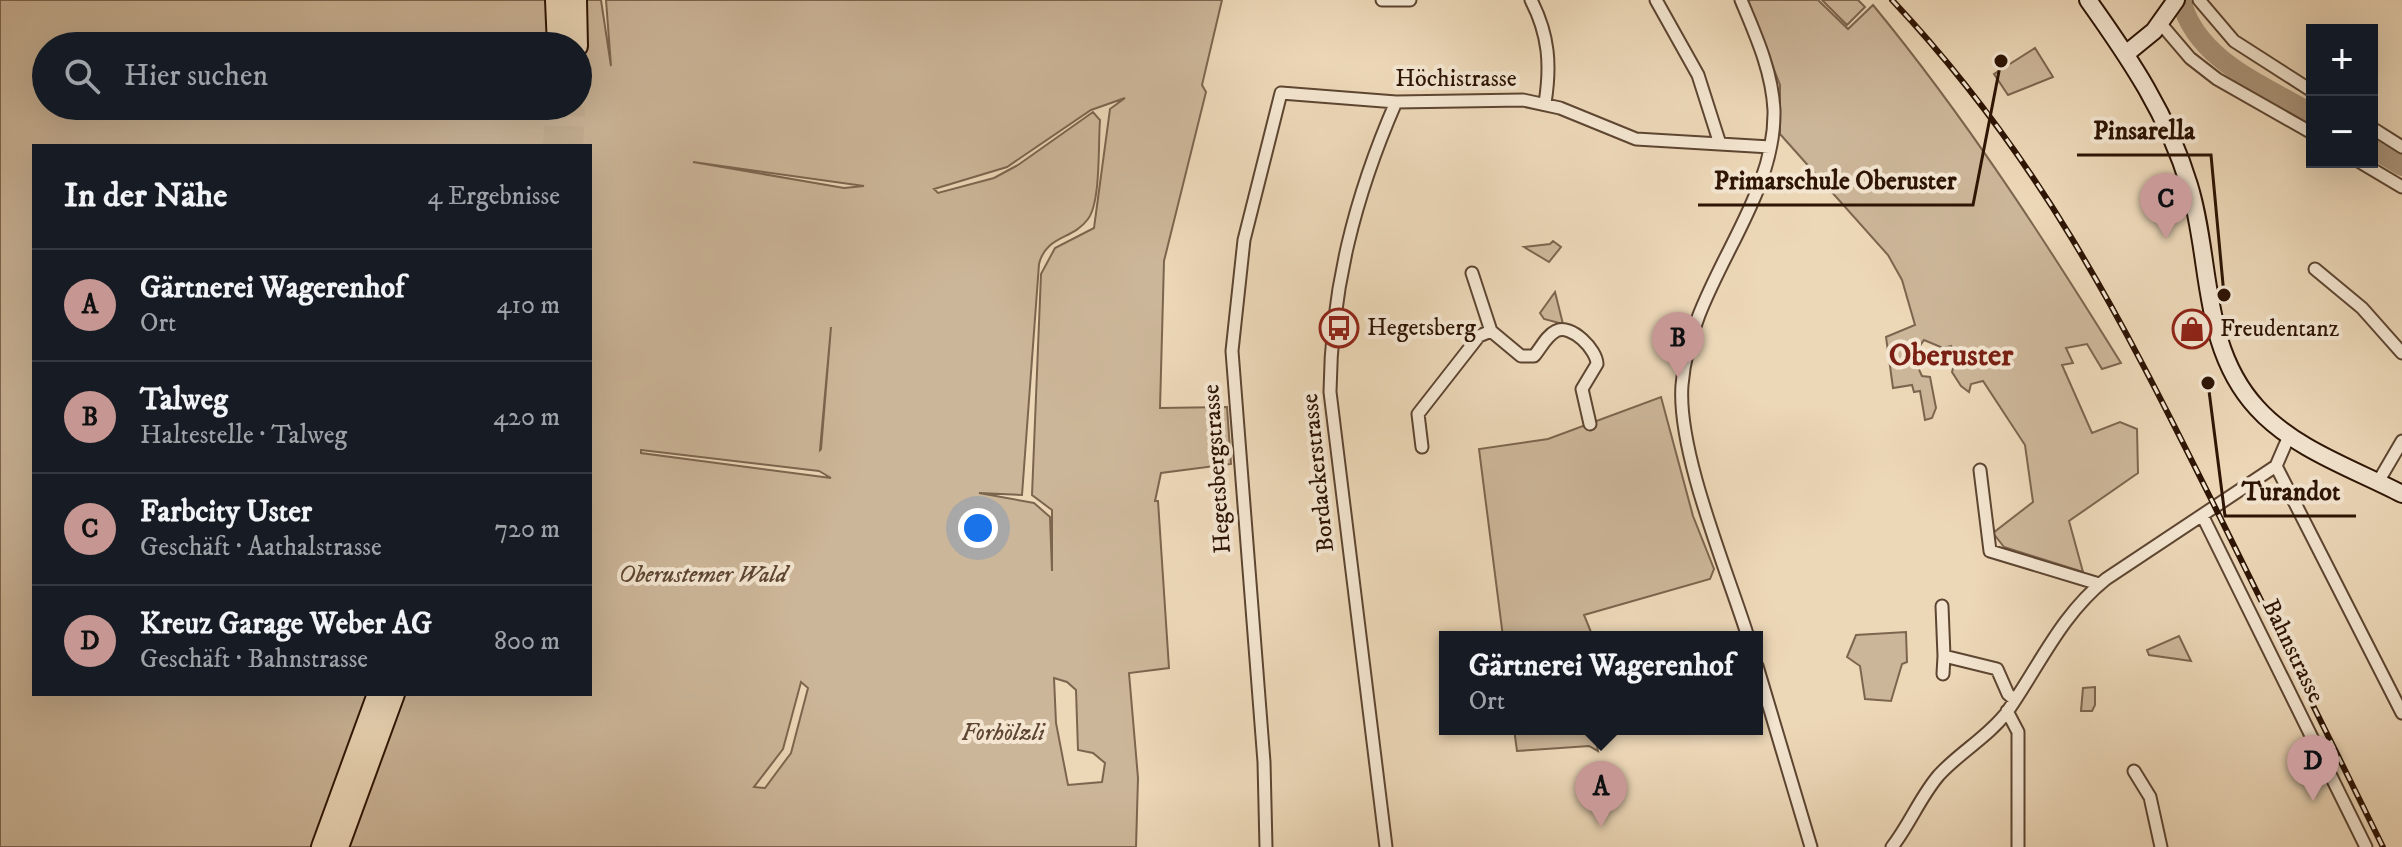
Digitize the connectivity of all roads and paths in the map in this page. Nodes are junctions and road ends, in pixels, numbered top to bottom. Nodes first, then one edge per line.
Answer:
1 (556, 0) edge
2 (576, 0) edge
3 (1382, 0) edge
4 (1410, 0) edge
5 (1531, 0) edge
6 (1656, 0) edge
7 (1741, 0) edge
8 (2088, 0) edge
9 (2199, 0) edge
10 (2175, 2) edge
11 (2161, 24) junction
12 (557, 32) edge
13 (577, 32) edge
14 (2127, 53) junction
15 (2306, 87) edge
16 (1281, 93) joint
17 (1396, 102) junction
18 (1545, 103) junction
19 (2306, 130) edge
20 (2378, 132) edge
21 (1720, 144) junction
22 (1770, 147) junction
23 (2402, 147) edge
24 (2370, 168) edge
25 (2402, 187) edge
26 (2315, 269) dead end
27 (1472, 273) dead end
28 (1491, 331) junction
29 (2402, 353) edge
30 (1590, 424) dead end
31 (2289, 436) junction
32 (2402, 441) edge
33 (1422, 447) dead end
34 (2276, 466) junction
35 (1980, 470) dead end
36 (2378, 482) junction
37 (2402, 494) edge
38 (2203, 517) junction
39 (2099, 584) junction
40 (1942, 606) dead end
41 (1746, 631) edge
42 (1944, 656) junction
43 (1943, 674) dead end
44 (1763, 686) edge
45 (377, 696) edge
46 (393, 696) edge
47 (2014, 699) junction
48 (2007, 711) junction
49 (2402, 713) edge
50 (2134, 771) dead end
51 (322, 847) edge
52 (338, 847) edge
53 (1266, 847) edge
54 (1386, 847) edge
55 (1811, 847) edge
56 (1892, 847) edge
57 (2018, 847) edge
58 (2161, 847) edge
59 (2366, 847) edge

1 - 12 highway
2 - 13 highway
3 - 4 street
5 - 18 street
6 - 21 street
7 - 22 street
8 - 14 main road
9 - 15 street
10 - 11 main road
11 - 14 main road
11 - 19 street
14 - 31 main road
16 - 17 street, Höchistrasse
16 - 53 street, Hegetsbergstrasse
17 - 18 street, Höchistrasse
17 - 54 street, Bordackerstrasse
18 - 21 street, Höchistrasse
20 - 23 street
21 - 22 street, Höchistrasse
22 - 41 street
24 - 25 street
26 - 29 street
27 - 28 street
28 - 30 street
28 - 33 street
31 - 34 street
31 - 36 main road
32 - 36 street
34 - 38 street
34 - 49 street
35 - 39 street
36 - 37 main road
38 - 39 street
38 - 59 street, Bahnstrasse
39 - 47 street
40 - 42 street
42 - 43 street
42 - 47 street
44 - 55 street
45 - 51 highway
46 - 52 highway
47 - 48 street
48 - 56 street
48 - 57 street
50 - 58 street

